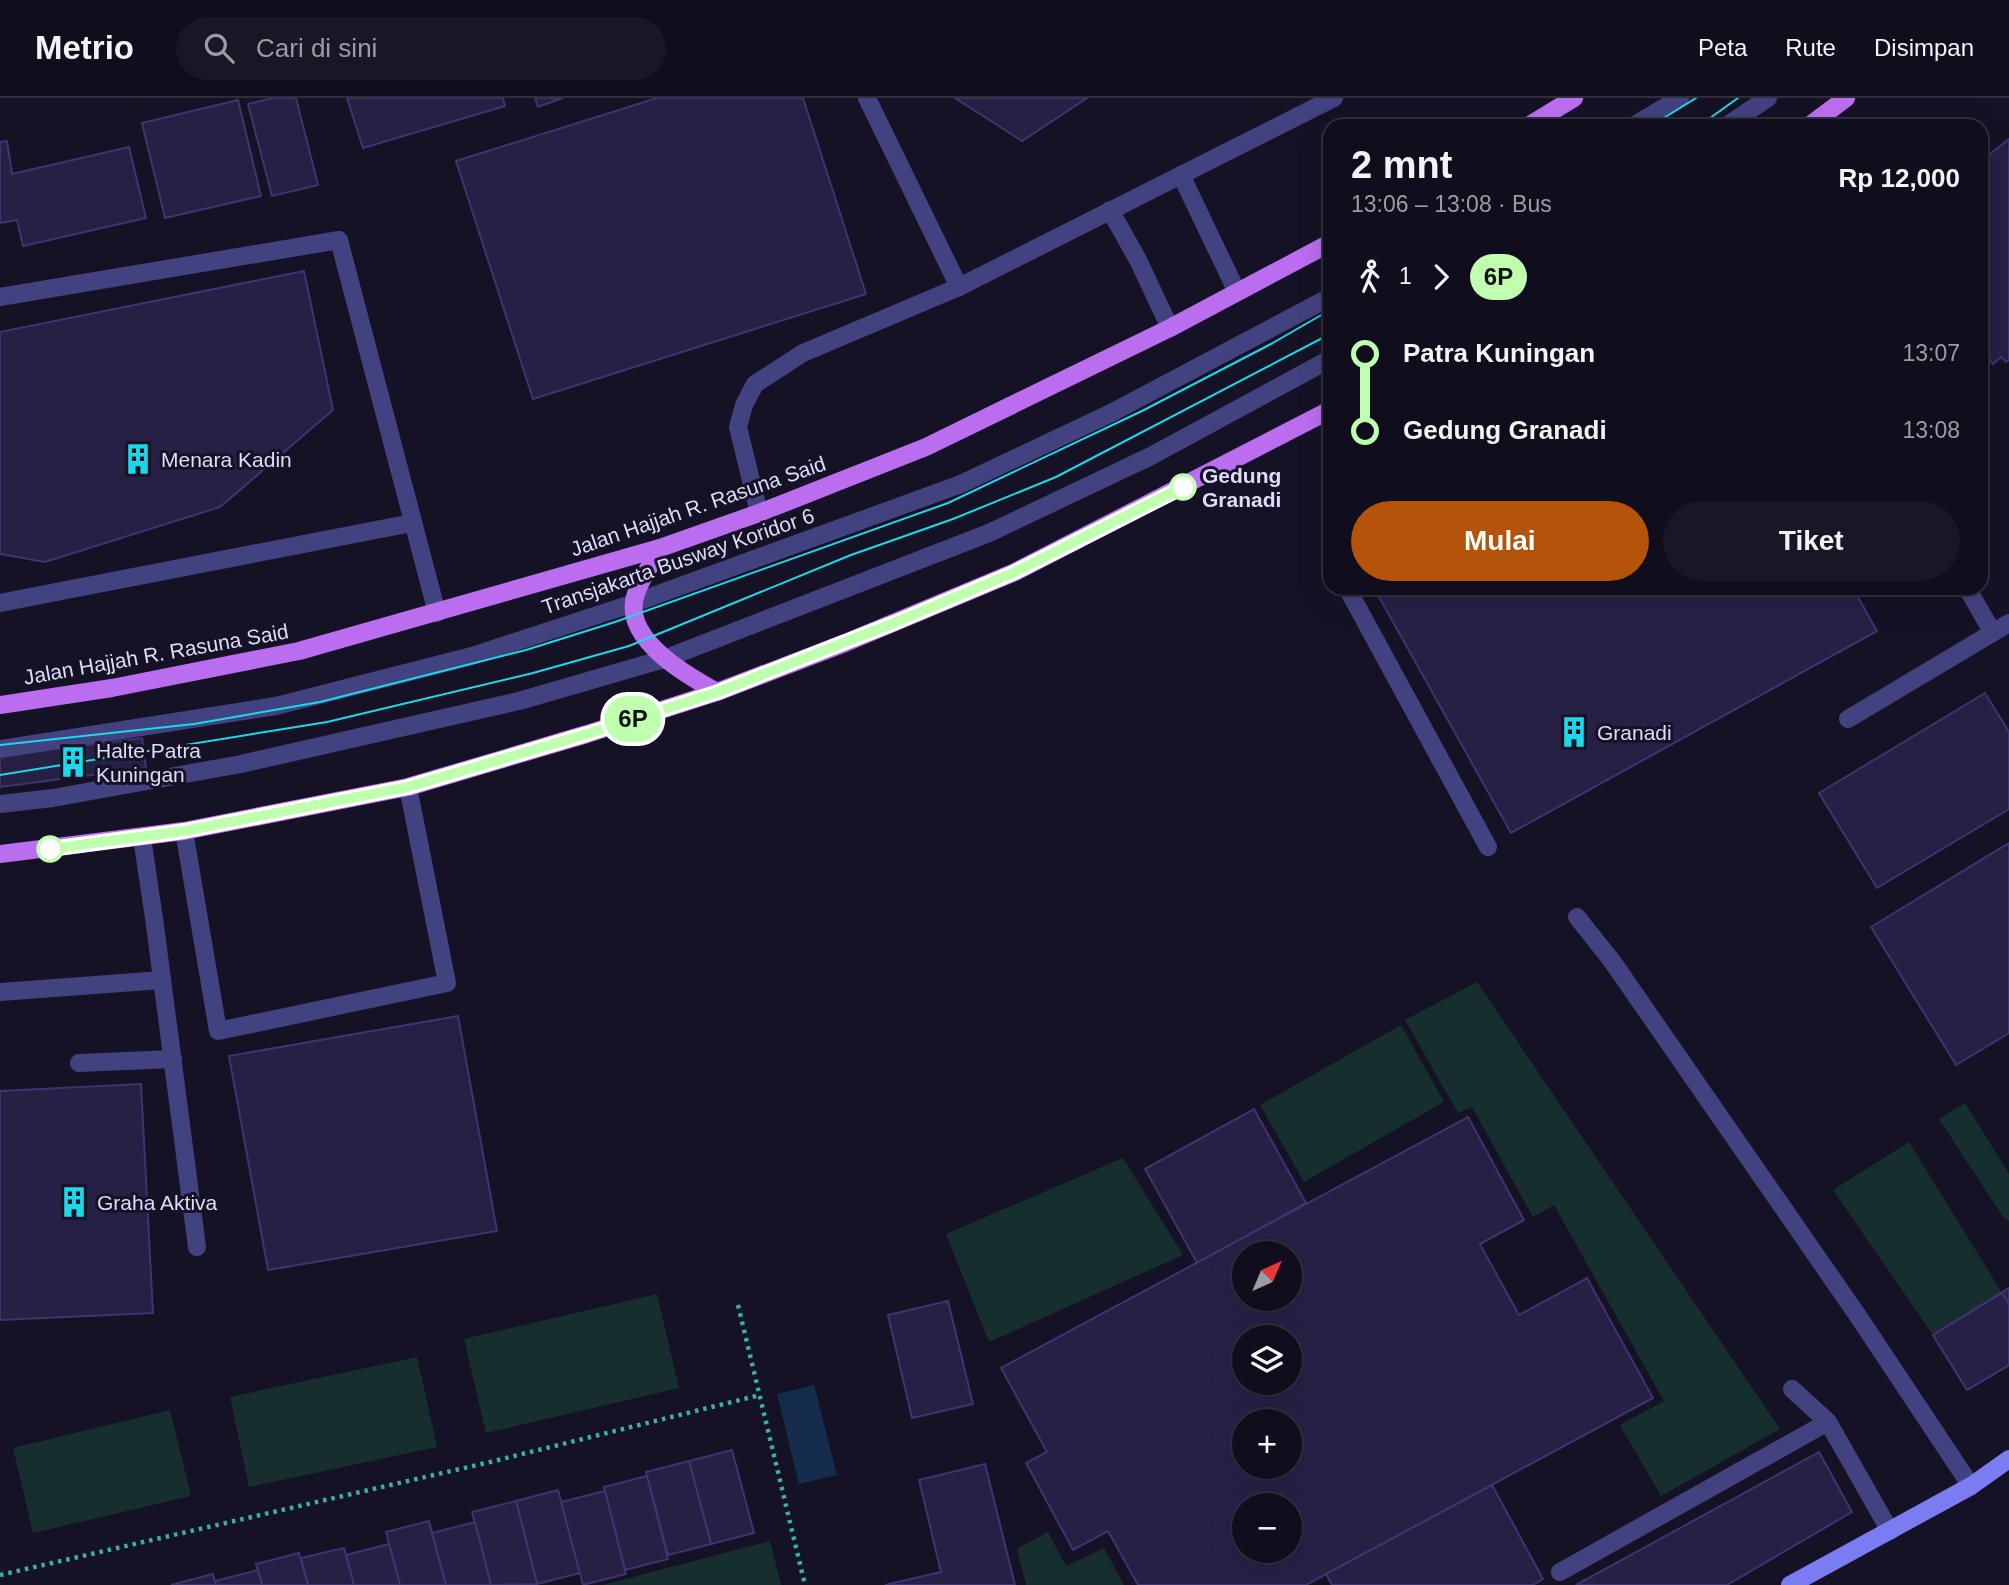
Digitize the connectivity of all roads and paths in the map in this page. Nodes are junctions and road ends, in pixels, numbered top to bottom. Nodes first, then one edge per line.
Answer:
1 (867, 98) edge
2 (1334, 98) edge
3 (1574, 98) edge
4 (1680, 98) edge
5 (1768, 98) edge
6 (1846, 98) edge
7 (1540, 119) edge
8 (1645, 119) edge
9 (1736, 119) edge
10 (1818, 119) edge
11 (1181, 175) junction
12 (1110, 210) junction
13 (1323, 247) edge
14 (959, 287) junction
15 (1237, 292) junction
16 (0, 297) edge
17 (1323, 301) edge
18 (1170, 328) junction
19 (1323, 363) edge
20 (1323, 414) edge
21 (759, 513) junction
22 (412, 523) junction
23 (660, 548) junction
24 (1351, 595) edge
25 (1970, 595) edge
26 (0, 603) edge
27 (634, 603) junction
28 (437, 613) junction
29 (2009, 624) edge
30 (1993, 633) junction
31 (664, 659) junction
32 (718, 692) junction
33 (0, 705) edge
34 (1848, 719) dead end
35 (0, 749) edge
36 (408, 787) junction
37 (0, 804) edge
38 (184, 831) junction
39 (142, 838) junction
40 (1488, 847) dead end
41 (0, 854) edge
42 (1577, 917) dead end
43 (162, 980) junction
44 (0, 992) edge
45 (173, 1059) junction
46 (79, 1063) dead end
47 (197, 1247) dead end
48 (738, 1305) dead end
49 (1792, 1389) dead end
50 (760, 1395) junction
51 (1828, 1422) junction
52 (2009, 1459) edge
53 (1971, 1486) junction
54 (1890, 1531) junction
55 (1560, 1572) dead end
56 (0, 1575) edge
57 (805, 1585) edge
58 (1790, 1585) edge

1 - 14 lane
2 - 11 lane
3 - 7 main road
4 - 8 lane
5 - 9 lane
6 - 10 main road
11 - 12 lane
11 - 15 lane
12 - 14 lane
12 - 18 lane
13 - 15 main road, Jalan Hajjah R. Rasuna Said
14 - 21 lane
15 - 18 main road, Jalan Hajjah R. Rasuna Said
16 - 22 lane
17 - 27 lane, Transjakarta Busway Koridor 6
18 - 21 main road, Jalan Hajjah R. Rasuna Said
19 - 31 lane
20 - 32 main road
21 - 23 main road, Jalan Hajjah R. Rasuna Said
22 - 26 lane
22 - 28 lane
23 - 27 main road
23 - 28 main road, Jalan Hajjah R. Rasuna Said
24 - 40 lane
25 - 30 lane
27 - 31 main road
27 - 35 lane, Transjakarta Busway Koridor 6
28 - 33 main road, Jalan Hajjah R. Rasuna Said
29 - 30 lane
30 - 34 lane
31 - 32 main road
31 - 37 lane
32 - 36 main road
36 - 38 main road
36 - 38 lane
38 - 39 main road
39 - 41 main road
39 - 43 lane
42 - 53 lane
43 - 44 lane
43 - 45 lane
45 - 46 lane
45 - 47 lane
48 - 50 path
49 - 51 lane
50 - 56 path
50 - 57 path
51 - 54 lane
51 - 55 lane
52 - 53 street
53 - 54 street
54 - 58 street

